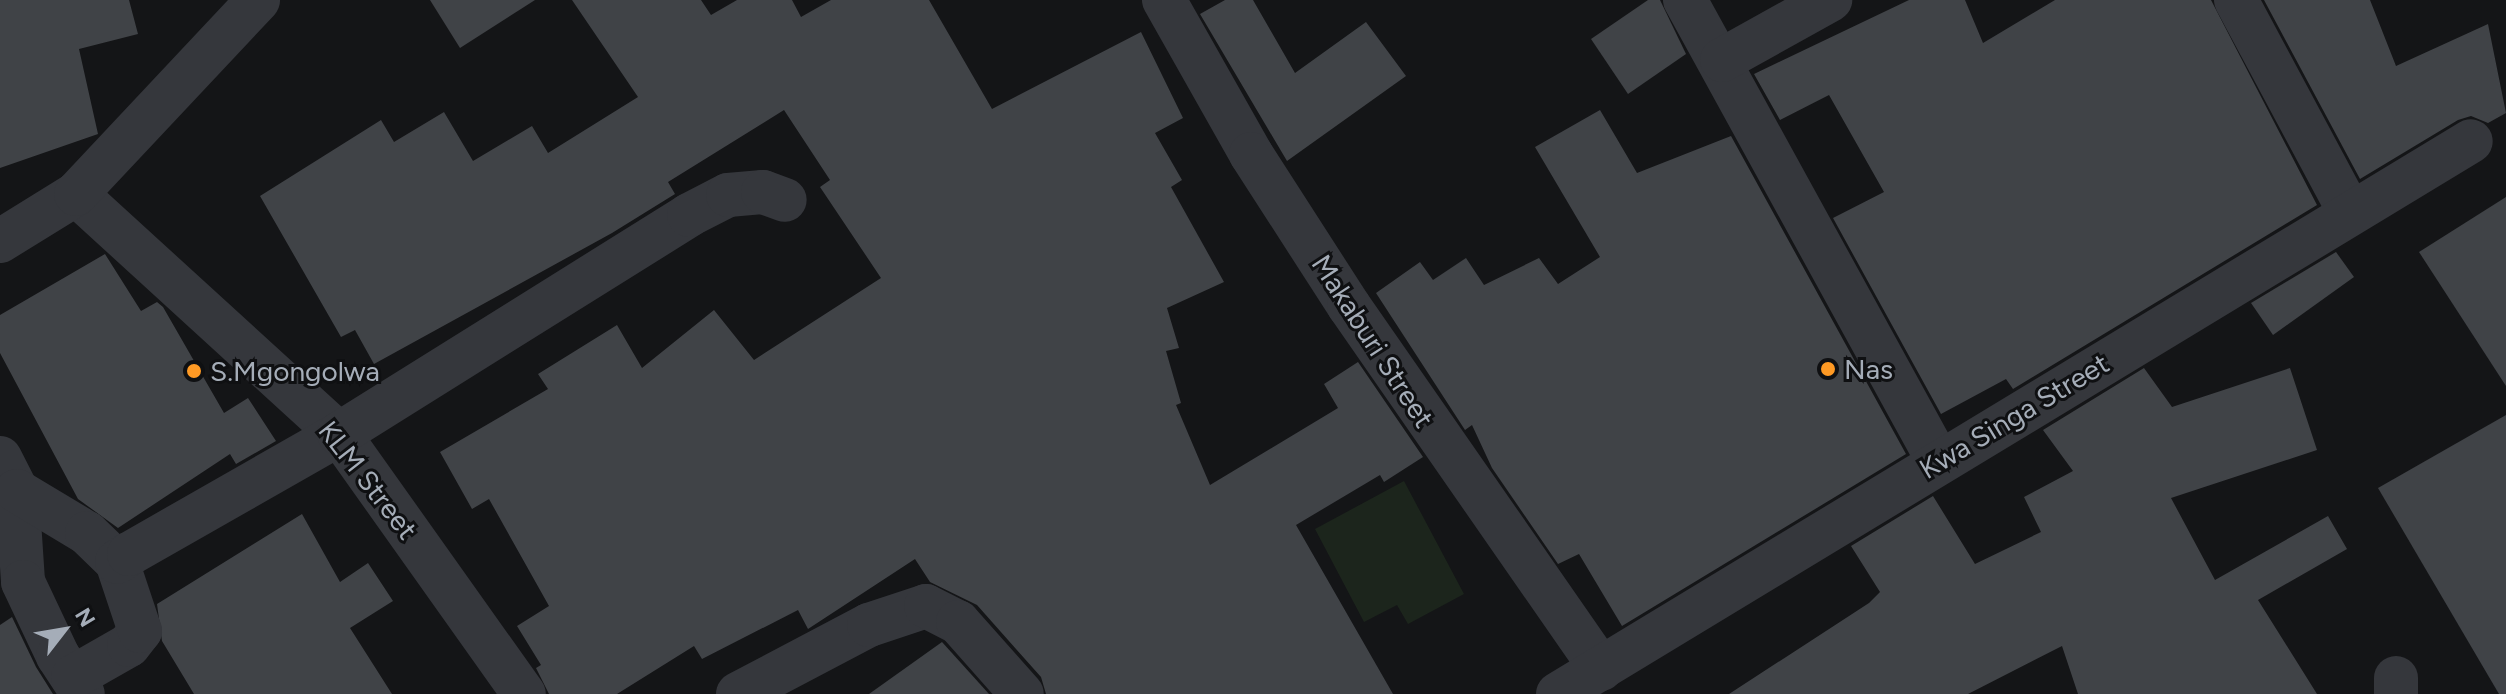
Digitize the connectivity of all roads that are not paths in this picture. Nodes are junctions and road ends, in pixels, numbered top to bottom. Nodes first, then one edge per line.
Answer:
1 (258, 0) edge
2 (1164, 0) edge
3 (1685, 0) edge
4 (1830, 0) edge
5 (2236, 0) edge
6 (1722, 60) junction
7 (2471, 141) dead end
8 (76, 194) junction
9 (785, 200) dead end
10 (2350, 213) junction
11 (0, 241) edge
12 (339, 434) junction
13 (1939, 462) junction
14 (8, 475) edge
15 (117, 562) junction
16 (1601, 669) junction
17 (78, 686) edge
18 (524, 694) edge
19 (738, 694) edge
20 (1022, 694) edge
21 (1558, 694) edge

1 - 8 street
2 - 16 street, Makaburi Street
3 - 6 street
4 - 6 street
5 - 10 street
6 - 13 street
7 - 10 street, Kwa Singa Street
8 - 11 street
8 - 12 street, KLM Street
9 - 12 street
10 - 13 street, Kwa Singa Street
12 - 15 street
12 - 18 street, KLM Street
13 - 16 street, Kwa Singa Street
14 - 15 street
14 - 17 street
15 - 17 street
16 - 21 street, Kwa Singa Street
19 - 20 street

